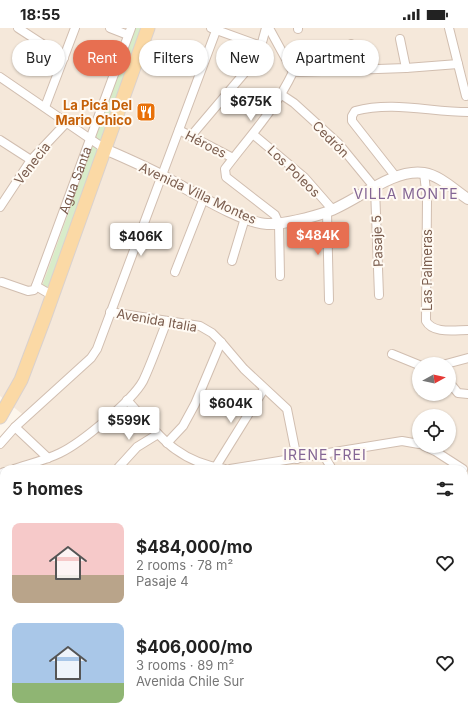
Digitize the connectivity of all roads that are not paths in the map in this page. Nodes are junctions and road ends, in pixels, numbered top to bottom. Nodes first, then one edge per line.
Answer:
1 (18, 28) edge
2 (75, 28) edge
3 (110, 28) edge
4 (148, 28) edge
5 (266, 28) edge
6 (269, 28) edge
7 (449, 28) edge
8 (215, 29) edge
9 (130, 32) edge
10 (400, 39) dead end
11 (36, 40) edge
12 (245, 40) edge
13 (263, 40) edge
14 (282, 52) edge
15 (65, 55) edge
16 (458, 64) junction
17 (406, 68) junction
18 (379, 69) edge
19 (57, 76) edge
20 (242, 76) edge
21 (291, 76) edge
22 (0, 77) edge
23 (282, 95) junction
24 (466, 96) dead end
25 (46, 107) junction
26 (468, 112) edge
27 (67, 122) junction
28 (178, 130) junction
29 (254, 135) junction
30 (191, 136) junction
31 (91, 138) junction
32 (0, 140) edge
33 (105, 149) junction
34 (233, 158) junction
35 (31, 160) junction
36 (424, 174) junction
37 (162, 175) junction
38 (396, 177) junction
39 (375, 188) junction
40 (204, 198) junction
41 (468, 199) edge
42 (0, 206) edge
43 (330, 211) junction
44 (245, 218) junction
45 (279, 224) junction
46 (232, 261) dead end
47 (175, 272) dead end
48 (280, 276) dead end
49 (2, 282) dead end
50 (36, 286) junction
51 (379, 295) dead end
52 (52, 296) junction
53 (330, 300) dead end
54 (110, 312) junction
55 (167, 321) junction
56 (468, 330) edge
57 (221, 342) junction
58 (392, 354) dead end
59 (468, 358) edge
60 (412, 361) edge
61 (456, 361) edge
62 (264, 389) junction
63 (456, 391) edge
64 (468, 394) edge
65 (127, 400) junction
66 (0, 417) edge
67 (15, 427) junction
68 (158, 434) junction
69 (412, 443) edge
70 (0, 444) edge
71 (167, 444) junction
72 (440, 453) edge
73 (323, 454) junction
74 (48, 458) junction
75 (297, 459) junction
76 (26, 465) edge
77 (120, 465) edge
78 (207, 465) edge
79 (217, 465) edge
80 (257, 465) edge
81 (330, 465) edge
82 (458, 465) edge

1 - 11 street
2 - 15 street
3 - 9 street
4 - 33 main road, Agua Santa
5 - 13 street
6 - 14 street
7 - 16 street
8 - 12 street
8 - 28 street
9 - 31 street, Agua Santa
10 - 17 street
16 - 17 street
16 - 24 street
17 - 18 street
19 - 25 street
20 - 30 street
21 - 23 street
22 - 25 street
23 - 29 street
23 - 39 street, Cedrón
25 - 27 street
26 - 38 street
27 - 31 street
27 - 35 street, Venecia
28 - 30 street, Héroes
28 - 37 street
29 - 34 street
29 - 43 street, Los Poleos
30 - 34 street, Héroes
31 - 33 street
31 - 50 street, Agua Santa
32 - 35 street
33 - 37 street, Avenida Villa Montes
33 - 52 main road, Agua Santa
34 - 45 street
35 - 42 street, Venecia
36 - 38 street, Avenida Villa Montes
36 - 41 street, Avenida Villa Montes
36 - 56 street, Las Palmeras
37 - 40 street, Avenida Villa Montes
37 - 54 street
38 - 39 street, Avenida Villa Montes
39 - 43 street, Avenida Villa Montes
39 - 51 street, Pasaje 5
40 - 44 street, Avenida Villa Montes
40 - 47 street
43 - 45 street, Avenida Villa Montes
43 - 53 street
44 - 45 street, Avenida Villa Montes
44 - 46 street
45 - 48 street
49 - 50 street
50 - 52 street
52 - 66 main road, Agua Santa
54 - 55 street, Avenida Italia
54 - 67 street
55 - 57 street, Avenida Italia
55 - 65 street
57 - 62 street, Avenida Italia
57 - 71 street
58 - 60 street
59 - 61 street
62 - 75 street, Avenida Italia
62 - 79 street
63 - 64 street
65 - 68 street
65 - 74 street
67 - 70 street
67 - 74 street
68 - 71 street
68 - 77 street
69 - 73 street
71 - 78 street
72 - 82 street
73 - 75 street
73 - 81 street
74 - 76 street
75 - 80 street

